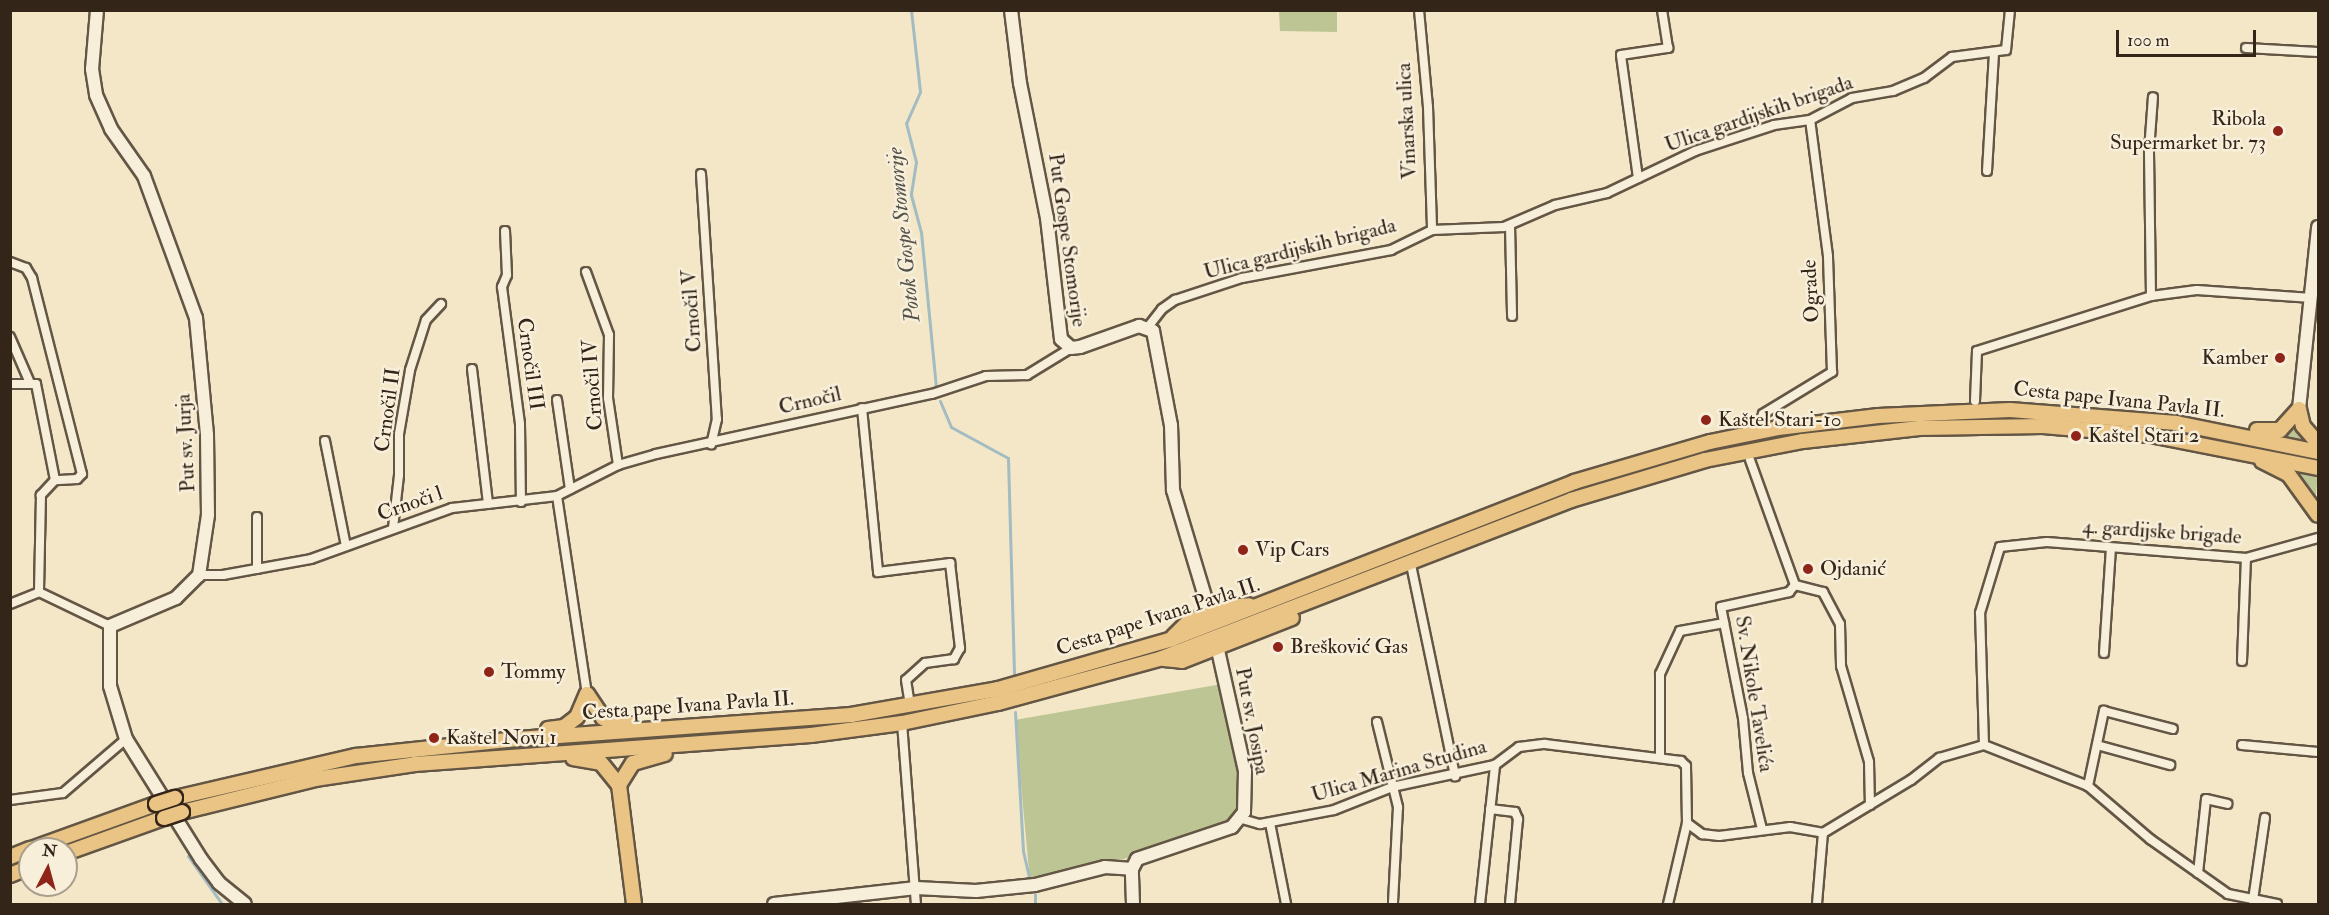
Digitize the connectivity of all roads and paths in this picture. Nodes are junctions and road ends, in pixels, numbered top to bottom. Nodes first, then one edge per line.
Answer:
1 (97, 10) edge
2 (1011, 10) edge
3 (1419, 10) edge
4 (1662, 10) edge
5 (2010, 10) edge
6 (2246, 48) dead end
7 (2319, 52) edge
8 (1994, 53) junction
9 (2153, 97) dead end
10 (1810, 120) junction
11 (1987, 171) dead end
12 (700, 174) dead end
13 (1638, 178) junction
14 (1510, 225) junction
15 (2319, 227) edge
16 (1432, 230) junction
17 (505, 231) dead end
18 (10, 262) edge
19 (586, 272) dead end
20 (2151, 296) junction
21 (2312, 298) junction
22 (441, 304) dead end
23 (1512, 316) dead end
24 (1148, 327) junction
25 (10, 336) edge
26 (1071, 348) junction
27 (472, 369) dead end
28 (30, 383) junction
29 (10, 384) edge
30 (557, 400) dead end
31 (1975, 401) dead end
32 (862, 408) junction
33 (2299, 409) junction
34 (1761, 422) dead end
35 (2236, 433) junction
36 (325, 441) dead end
37 (2319, 443) edge
38 (711, 444) junction
39 (2224, 446) junction
40 (2319, 452) edge
41 (1750, 460) dead end
42 (618, 465) junction
43 (2319, 468) edge
44 (55, 480) junction
45 (570, 489) junction
46 (557, 495) junction
47 (521, 502) junction
48 (488, 504) junction
49 (2319, 515) edge
50 (257, 517) dead end
51 (393, 528) junction
52 (2319, 538) edge
53 (346, 546) junction
54 (2111, 548) junction
55 (2246, 558) junction
56 (1410, 560) junction
57 (257, 569) junction
58 (199, 575) junction
59 (1795, 585) junction
60 (39, 592) junction
61 (1320, 597) junction
62 (10, 604) edge
63 (1260, 606) junction
64 (1210, 613) junction
65 (1724, 623) junction
66 (110, 626) junction
67 (1172, 639) junction
68 (1218, 650) junction
69 (2104, 653) dead end
70 (1162, 658) junction
71 (2242, 661) dead end
72 (587, 694) junction
73 (910, 705) junction
74 (1377, 722) dead end
75 (902, 723) junction
76 (2173, 729) dead end
77 (660, 730) junction
78 (126, 739) junction
79 (517, 739) junction
80 (2242, 744) dead end
81 (680, 745) junction
82 (1984, 745) junction
83 (2097, 745) junction
84 (2319, 752) edge
85 (534, 753) junction
86 (1660, 757) junction
87 (1495, 765) junction
88 (2170, 765) dead end
89 (1455, 776) junction
90 (619, 786) junction
91 (2088, 786) junction
92 (1392, 787) junction
93 (10, 800) edge
94 (2227, 804) dead end
95 (1870, 805) junction
96 (1490, 809) junction
97 (181, 817) junction
98 (2265, 818) dead end
99 (1242, 819) junction
100 (1270, 823) junction
101 (1687, 824) junction
102 (1762, 829) junction
103 (1823, 833) junction
104 (64, 837) edge
105 (78, 849) edge
106 (1132, 869) junction
107 (2198, 873) junction
108 (916, 888) junction
109 (2253, 900) junction
110 (245, 904) edge
111 (634, 904) edge
112 (776, 904) edge
113 (916, 904) edge
114 (1133, 904) edge
115 (1286, 904) edge
116 (1393, 904) edge
117 (1480, 904) edge
118 (1510, 904) edge
119 (1668, 904) edge
120 (1817, 904) edge
121 (2277, 904) edge

1 - 58 street, Put sv. Jurja
2 - 26 street, Put Gospe Stomorije
3 - 16 street, Vinarska ulica
4 - 13 street
5 - 8 street
6 - 7 street
8 - 10 street, Ulica gardijskih brigada
8 - 11 street
9 - 20 street
10 - 13 street, Ulica gardijskih brigada
10 - 34 street, Ograde
12 - 38 street, Crnočil V
13 - 14 street, Ulica gardijskih brigada
14 - 16 street, Ulica gardijskih brigada
14 - 23 street
15 - 21 street
16 - 24 street, Ulica gardijskih brigada
17 - 47 street, Crnočil III
18 - 44 street
19 - 42 street, Crnočil IV
20 - 21 street
20 - 31 street
21 - 33 street
22 - 51 street, Crnočil II
24 - 26 street, Put Gospe Stomorije
24 - 64 street
25 - 28 street
26 - 32 street, Crnočil
27 - 48 street
28 - 29 street
28 - 44 street
30 - 45 street, Crnočil IV
32 - 38 street, Crnočil
32 - 73 street
33 - 35 main road
33 - 37 main road
35 - 40 main road, Cesta pape Ivana Pavla II.
35 - 63 main road, Cesta pape Ivana Pavla II.
36 - 53 street
38 - 42 street, Crnočil
39 - 43 main road, Cesta pape Ivana Pavla II.
39 - 49 main road
39 - 56 main road, Cesta pape Ivana Pavla II.
41 - 59 street
42 - 45 street, Crnočil
44 - 60 street
45 - 46 street, Crnočil
46 - 47 street, Crnoči l
46 - 72 street
47 - 48 street, Crnoči l
48 - 51 street, Crnoči l
50 - 57 street
51 - 53 street, Crnoči l
52 - 55 street, 4. gardijske brigade
53 - 57 street, Crnoči l
54 - 55 street, 4. gardijske brigade
54 - 69 street
54 - 82 street, 4. gardijske brigade
55 - 71 street
56 - 61 main road, Cesta pape Ivana Pavla II.
56 - 89 street
57 - 58 street, Crnoči l
58 - 66 street
59 - 65 street, Sv. Nikole Tavelića
59 - 95 street
60 - 62 street
60 - 66 street
61 - 68 main road
61 - 70 main road, Cesta pape Ivana Pavla II.
63 - 64 main road
63 - 67 main road, Cesta pape Ivana Pavla II.
64 - 67 main road
65 - 86 street
65 - 102 street, Sv. Nikole Tavelića
66 - 78 street
67 - 73 main road, Cesta pape Ivana Pavla II.
68 - 70 main road
68 - 99 street, Put sv. Josipa
70 - 75 main road, Cesta pape Ivana Pavla II.
72 - 77 main road
72 - 79 main road
73 - 77 main road, Cesta pape Ivana Pavla II.
74 - 92 street
75 - 81 main road, Cesta pape Ivana Pavla II.
75 - 108 street
76 - 83 street
77 - 79 main road, Cesta pape Ivana Pavla II.
78 - 93 street
78 - 97 street
79 - 104 main road, Cesta pape Ivana Pavla II., bridge
80 - 84 street
81 - 85 main road, Cesta pape Ivana Pavla II.
81 - 90 main road
82 - 91 street
82 - 95 street
83 - 88 street
83 - 91 street
85 - 90 main road
85 - 97 main road, Cesta pape Ivana Pavla II.
86 - 87 street, Ulica Marina Studina
86 - 101 street, Ulica Marina Studina
87 - 89 street, Ulica Marina Studina
87 - 96 street
89 - 92 street, Ulica Marina Studina
90 - 111 main road
91 - 107 street
92 - 100 street, Ulica Marina Studina
92 - 116 street
94 - 107 street
95 - 103 street
96 - 117 street
96 - 118 street
97 - 105 main road, Cesta pape Ivana Pavla II., bridge
97 - 110 street
98 - 109 street
99 - 100 street, Ulica Marina Studina
99 - 106 street
100 - 115 street
101 - 102 street
101 - 119 street
102 - 103 street
103 - 120 street
106 - 108 street
106 - 114 street
107 - 109 street
108 - 112 street
108 - 113 street
109 - 121 street

